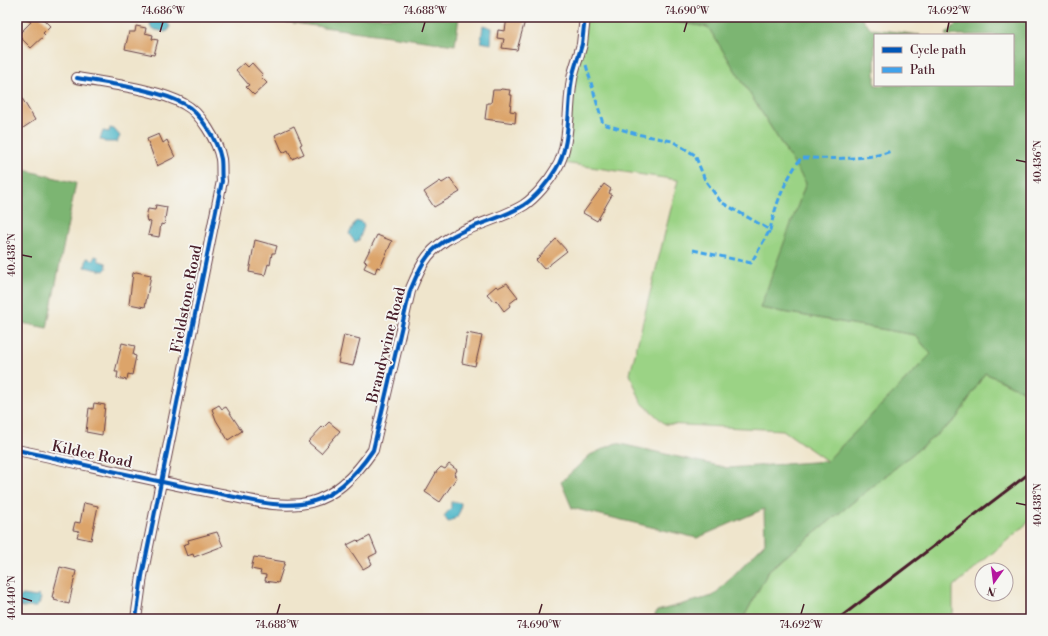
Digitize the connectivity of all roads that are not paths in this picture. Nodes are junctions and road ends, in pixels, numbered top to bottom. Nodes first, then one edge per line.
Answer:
1 (585, 17) edge
2 (77, 78) dead end
3 (17, 450) edge
4 (162, 482) junction
5 (136, 619) edge

1 - 4 street, Brandywine Road
2 - 4 street, Fieldstone Road
3 - 4 street, Kildee Road
4 - 5 street, Fieldstone Road

